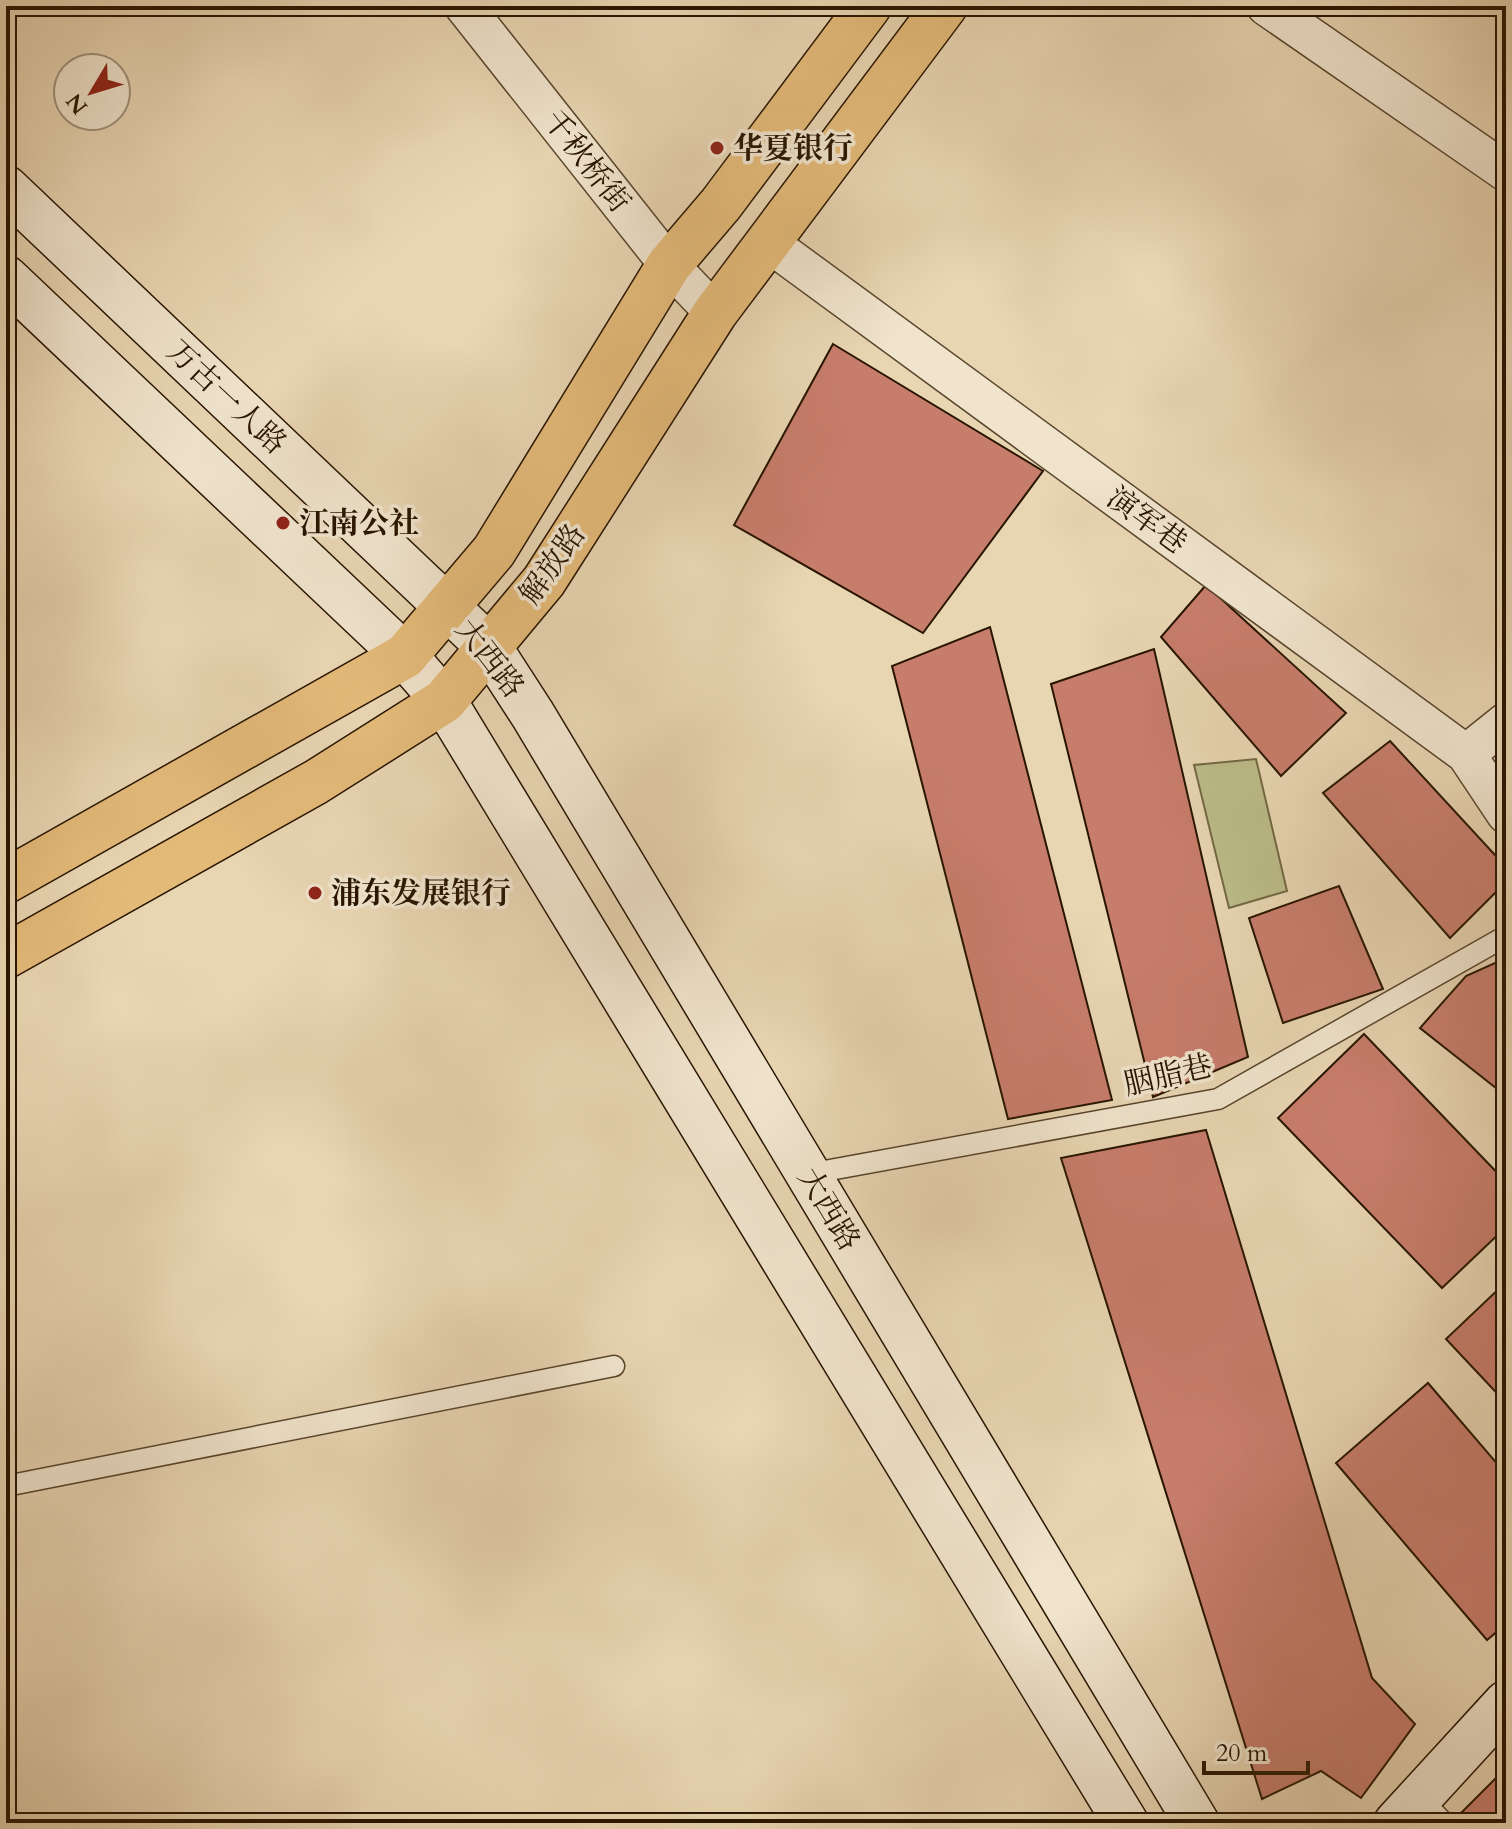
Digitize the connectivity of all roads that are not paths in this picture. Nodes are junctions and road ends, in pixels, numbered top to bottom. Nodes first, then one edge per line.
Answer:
1 (464, 6) edge
2 (869, 6) edge
3 (945, 6) edge
4 (1266, 6) edge
5 (1506, 172) edge
6 (6, 188) edge
7 (769, 243) junction
8 (669, 265) junction
9 (6, 278) edge
10 (715, 313) junction
11 (447, 605) junction
12 (489, 647) junction
13 (405, 656) junction
14 (444, 701) junction
15 (1506, 722) edge
16 (1466, 754) junction
17 (1506, 814) edge
18 (6, 881) edge
19 (1506, 936) edge
20 (6, 956) edge
21 (808, 1174) junction
22 (614, 1366) dead end
23 (6, 1486) edge
24 (1506, 1703) edge
25 (1420, 1815) edge
26 (1126, 1823) edge
27 (1197, 1823) edge

1 - 8 street, 千秋桥街
2 - 8 main road, 解放路
3 - 7 main road, 解放路
4 - 5 street
6 - 11 street, 万古一人路
7 - 10 main road, 解放路
7 - 16 street, 演军巷
8 - 10 street, 千秋桥街
8 - 11 main road, 解放路
9 - 13 street
10 - 12 main road, 解放路
11 - 12 street, 大西路
11 - 13 main road, 解放路
12 - 14 main road, 解放路
12 - 21 street, 大西路
13 - 14 street, 大西路
13 - 18 main road, 解放路
14 - 20 main road, 解放路
14 - 26 street, 大西路
15 - 16 street
16 - 17 street, 演军巷
19 - 21 lane, 胭脂巷
21 - 27 street, 大西路
22 - 23 lane
24 - 25 street

